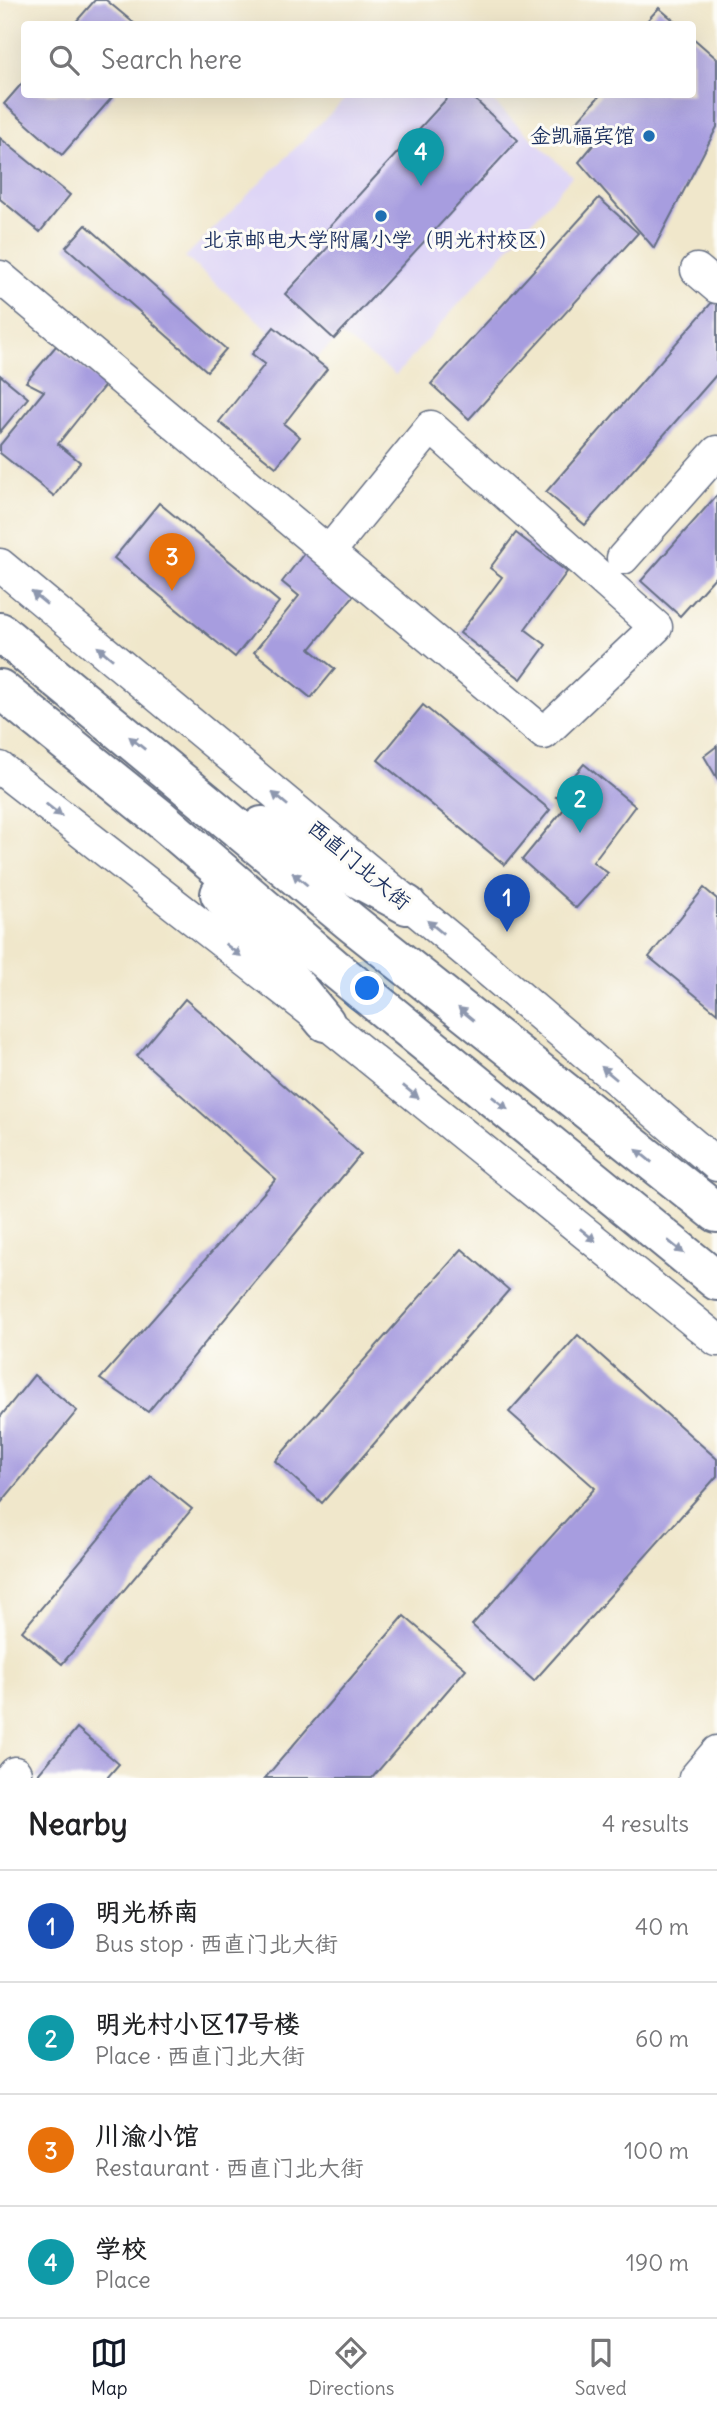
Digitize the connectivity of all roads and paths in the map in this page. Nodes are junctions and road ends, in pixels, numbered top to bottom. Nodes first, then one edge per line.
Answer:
1 (0, 277) edge
2 (717, 452) edge
3 (329, 552) junction
4 (623, 558) dead end
5 (0, 565) edge
6 (0, 632) edge
7 (0, 689) edge
8 (0, 768) edge
9 (190, 786) junction
10 (156, 816) junction
11 (407, 905) junction
12 (325, 1022) junction
13 (717, 1165) edge
14 (717, 1213) edge
15 (717, 1281) edge
16 (717, 1340) edge
17 (717, 1752) edge
18 (695, 1778) edge

1 - 3 street
2 - 4 street
3 - 3 street
11 -> 5 street, 西直门北大街
9 -> 6 highway
7 - 10 highway
8 -> 12 street
9 - 11 highway
14 -> 9 highway
10 - 12 highway
10 -> 15 highway
13 -> 11 street, 西直门北大街
12 -> 16 street
17 - 18 street

